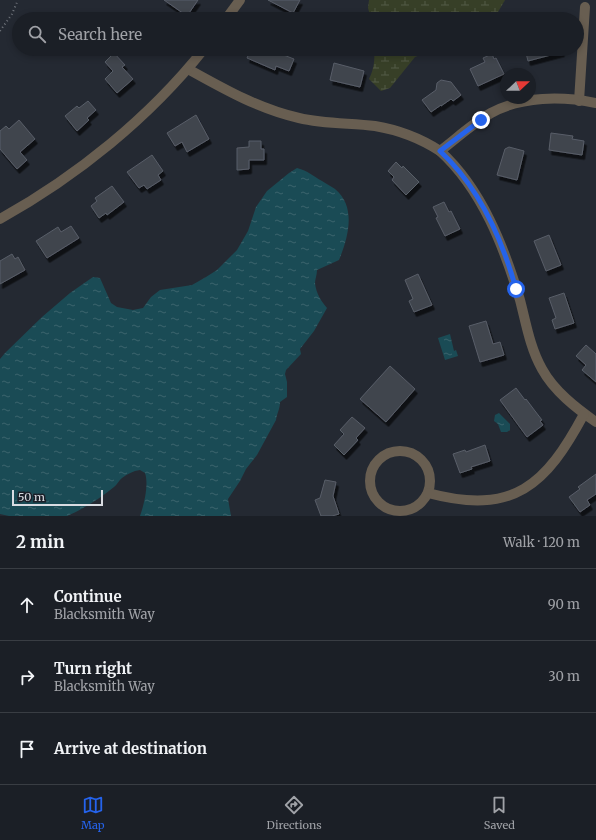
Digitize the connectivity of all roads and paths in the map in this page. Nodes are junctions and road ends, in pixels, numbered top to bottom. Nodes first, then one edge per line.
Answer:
1 (18, 0) edge
2 (240, 0) edge
3 (585, 7) dead end
4 (13, 12) edge
5 (231, 12) edge
6 (12, 14) edge
7 (584, 26) edge
8 (0, 31) edge
9 (198, 56) edge
10 (582, 56) edge
11 (188, 69) junction
12 (580, 100) junction
13 (596, 103) edge
14 (440, 151) junction
15 (0, 219) edge
16 (584, 414) junction
17 (596, 422) edge
18 (428, 493) junction

1 - 4 path
2 - 5 street
3 - 7 street
6 - 8 path
9 - 11 street
10 - 12 street
11 - 14 street
11 - 15 street
12 - 13 street
12 - 14 street
14 - 16 street
16 - 17 street
16 - 18 street
18 - 18 street

